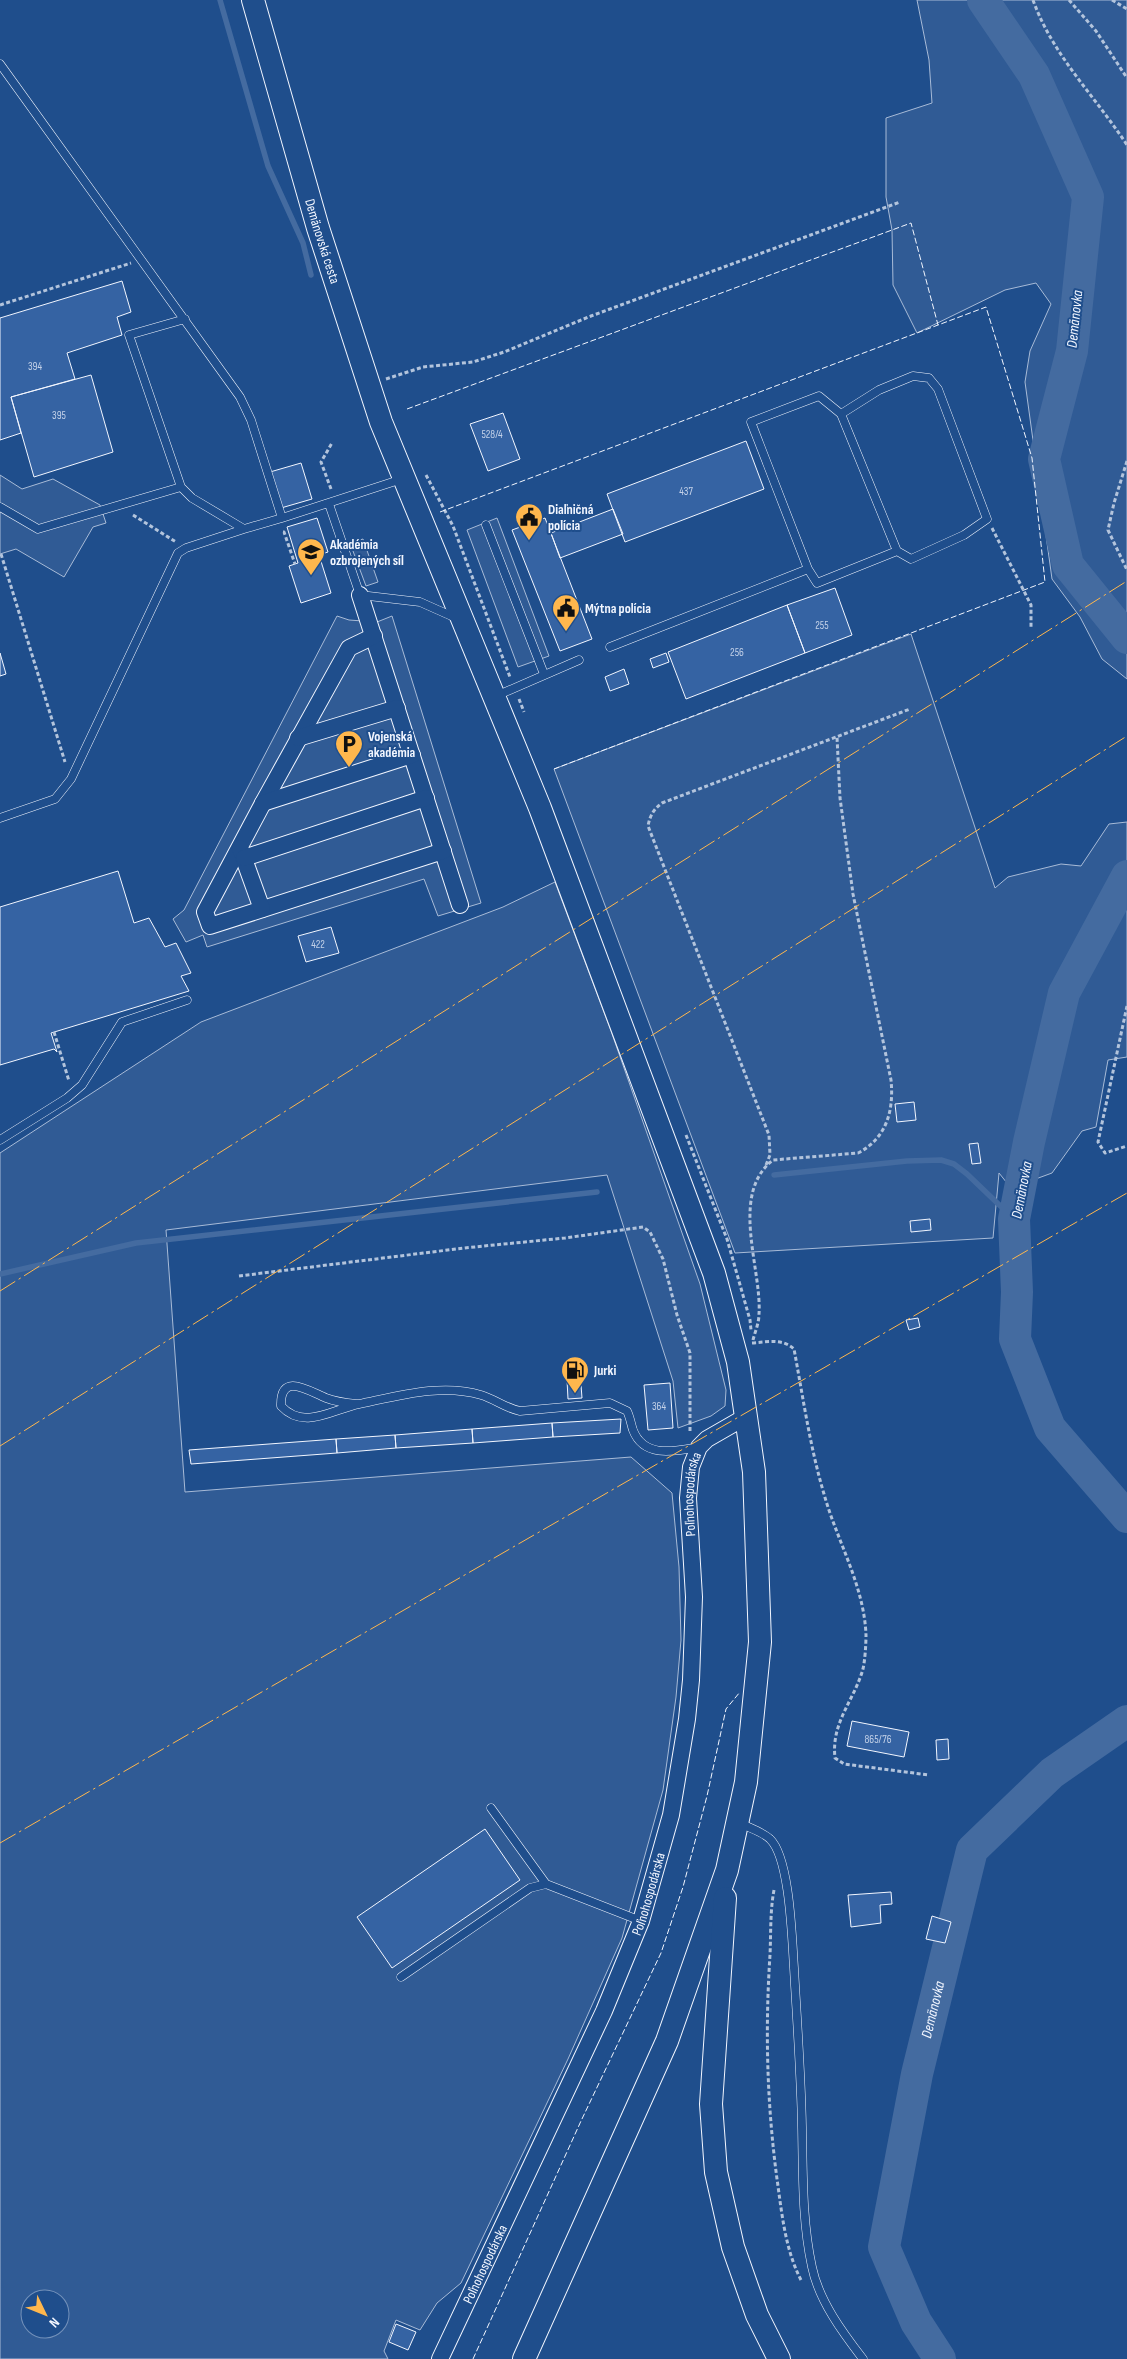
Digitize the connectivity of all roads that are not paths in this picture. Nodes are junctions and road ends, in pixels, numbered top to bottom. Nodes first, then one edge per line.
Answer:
1 (253, 0) edge
2 (0, 64) edge
3 (185, 319) junction
4 (841, 414) junction
5 (404, 478) junction
6 (181, 486) junction
7 (332, 503) junction
8 (0, 507) edge
9 (282, 518) junction
10 (486, 526) dead end
11 (244, 530) junction
12 (897, 551) junction
13 (808, 569) junction
14 (360, 595) junction
15 (463, 620) junction
16 (374, 636) junction
17 (610, 648) dead end
18 (579, 660) dead end
19 (544, 674) junction
20 (494, 696) junction
21 (397, 708) junction
22 (298, 738) junction
23 (412, 755) junction
24 (426, 798) junction
25 (263, 803) junction
26 (0, 818) edge
27 (443, 851) junction
28 (242, 853) junction
29 (460, 905) dead end
30 (262, 910) junction
31 (187, 1000) dead end
32 (0, 1140) edge
33 (357, 1404) junction
34 (747, 1416) junction
35 (694, 1447) junction
36 (491, 1808) dead end
37 (738, 1823) junction
38 (727, 1870) junction
39 (546, 1884) junction
40 (641, 1921) junction
41 (401, 1977) dead end
42 (440, 2359) edge
43 (524, 2359) edge
44 (779, 2359) edge
45 (863, 2359) edge

1 - 5 main road, Demänovská cesta
2 - 3 lane
3 - 6 lane
3 - 9 lane
4 - 12 lane
4 - 12 lane
4 - 13 lane
5 - 7 lane
5 - 15 main road, Demänovská cesta
6 - 8 lane
6 - 11 lane
7 - 9 lane
7 - 14 lane
9 - 11 lane
10 - 19 lane
11 - 26 lane
12 - 13 lane
13 - 17 lane
14 - 15 lane
14 - 16 street
15 - 20 main road, Demänovská cesta
16 - 21 street
16 - 22 street
18 - 19 lane
19 - 20 lane
20 - 34 main road, Demänovská cesta
21 - 22 street
21 - 23 street
22 - 25 street
23 - 24 street
23 - 25 street
24 - 27 street
24 - 28 street
25 - 28 street
27 - 29 street
27 - 30 street
28 - 30 street
28 - 30 street
31 - 32 lane
33 - 33 lane
33 - 35 lane
34 - 35 street, Poľnohospodárska
34 - 37 main road, Demänovská cesta
35 - 40 street, Poľnohospodárska
36 - 39 lane
37 - 38 main road, Demänovská cesta
37 - 45 lane
38 - 43 main road
38 - 44 main road
39 - 40 lane
39 - 41 lane
40 - 42 street, Poľnohospodárska

